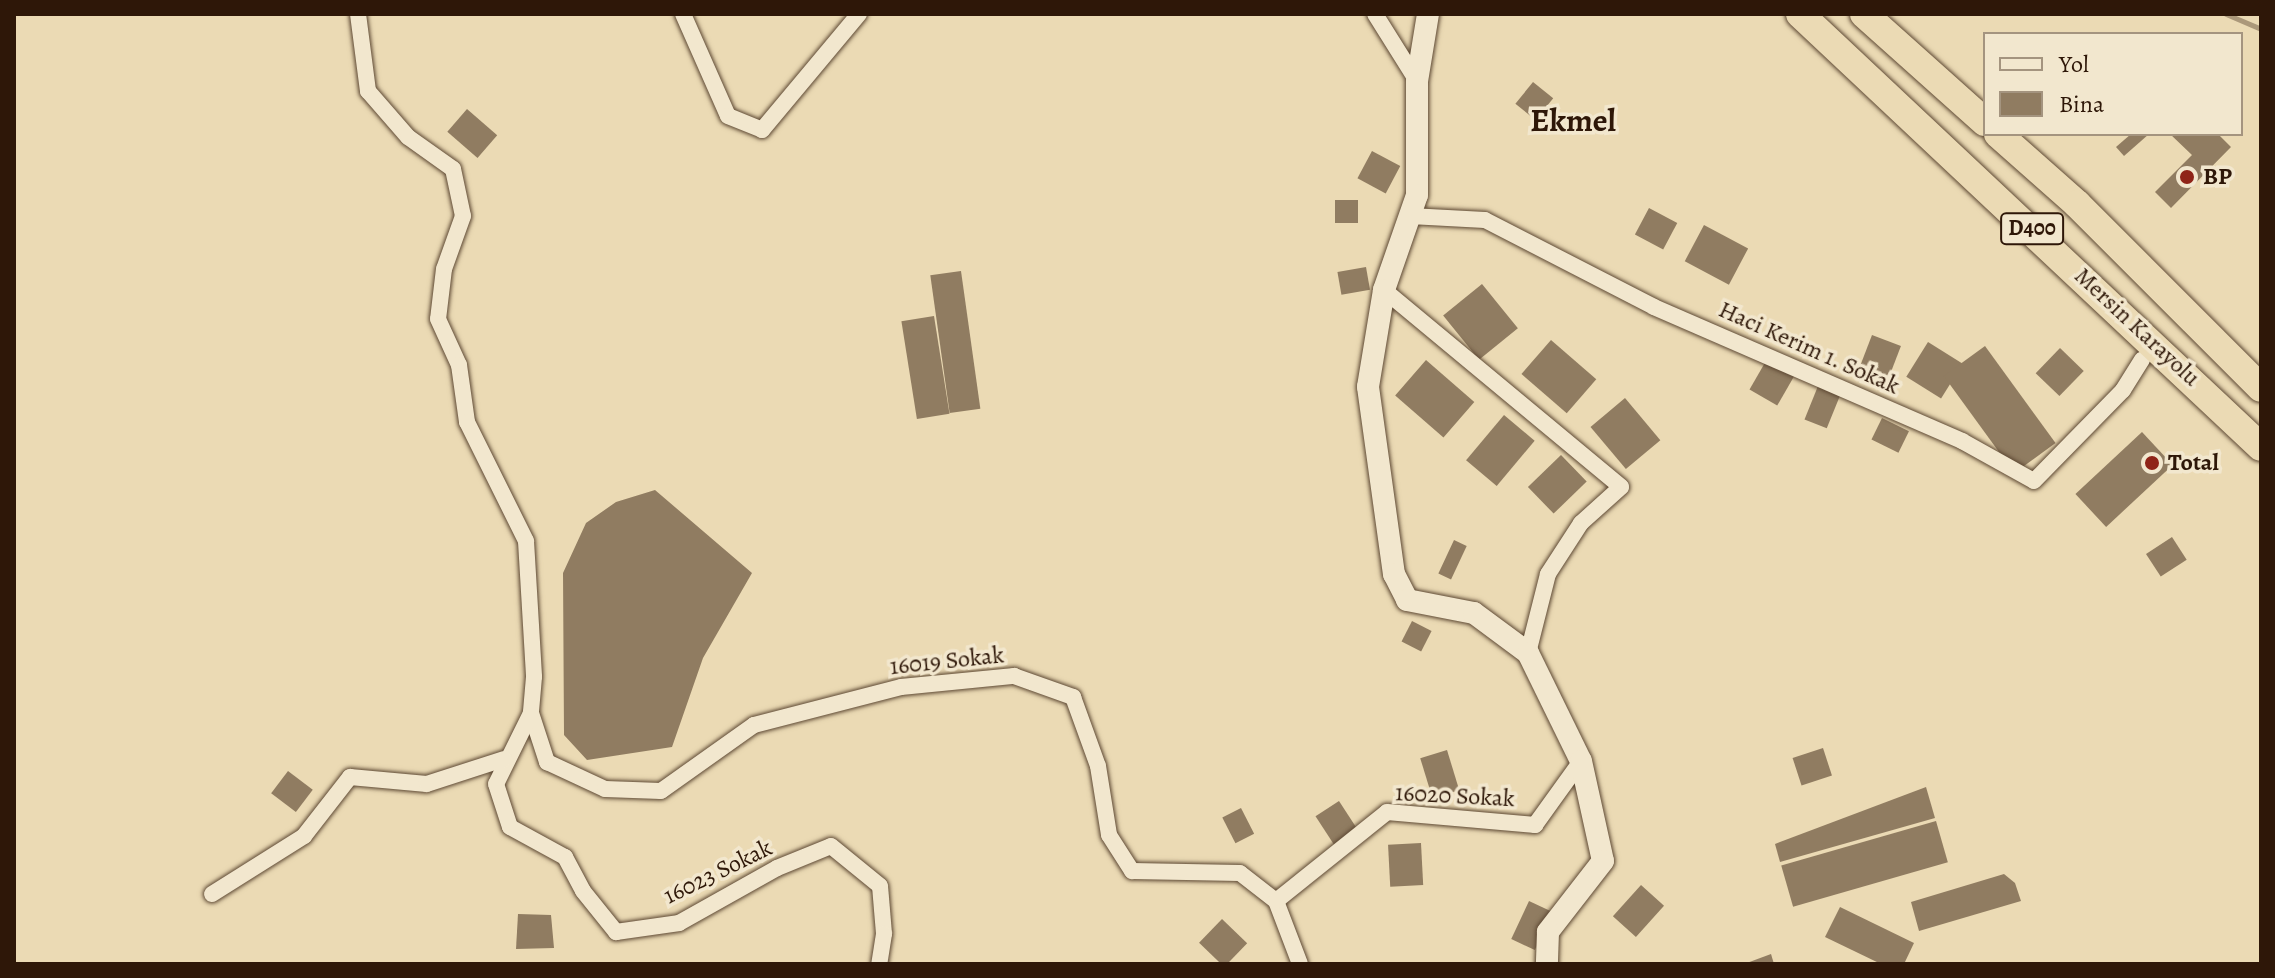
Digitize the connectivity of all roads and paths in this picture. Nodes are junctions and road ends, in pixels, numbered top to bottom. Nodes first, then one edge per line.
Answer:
1 (358, 14) edge
2 (683, 14) edge
3 (859, 14) edge
4 (1375, 14) edge
5 (1428, 14) edge
6 (1800, 14) edge
7 (1864, 14) edge
8 (1417, 81) junction
9 (1983, 120) edge
10 (2000, 136) edge
11 (1410, 216) junction
12 (1384, 290) junction
13 (2142, 359) dead end
14 (2261, 388) edge
15 (2261, 447) edge
16 (1528, 653) junction
17 (531, 713) junction
18 (504, 759) junction
19 (1581, 761) junction
20 (212, 894) dead end
21 (1276, 901) junction
22 (879, 964) edge
23 (1300, 964) edge
24 (1547, 964) edge

1 - 17 street
2 - 3 street
4 - 8 street
5 - 8 street
6 - 15 highway, Mersin Karayolu / D400
7 - 9 highway
8 - 11 street
10 - 14 highway, Mersin Karayolu / D400
11 - 12 street
11 - 13 street, Haci Kerim 1. Sokak
12 - 16 street
12 - 16 street
16 - 19 street
17 - 18 street, 16023 Sokak
17 - 21 street, 16019 Sokak
18 - 20 street
18 - 22 street, 16023 Sokak
19 - 21 street, 16020 Sokak
19 - 24 street
21 - 23 street

